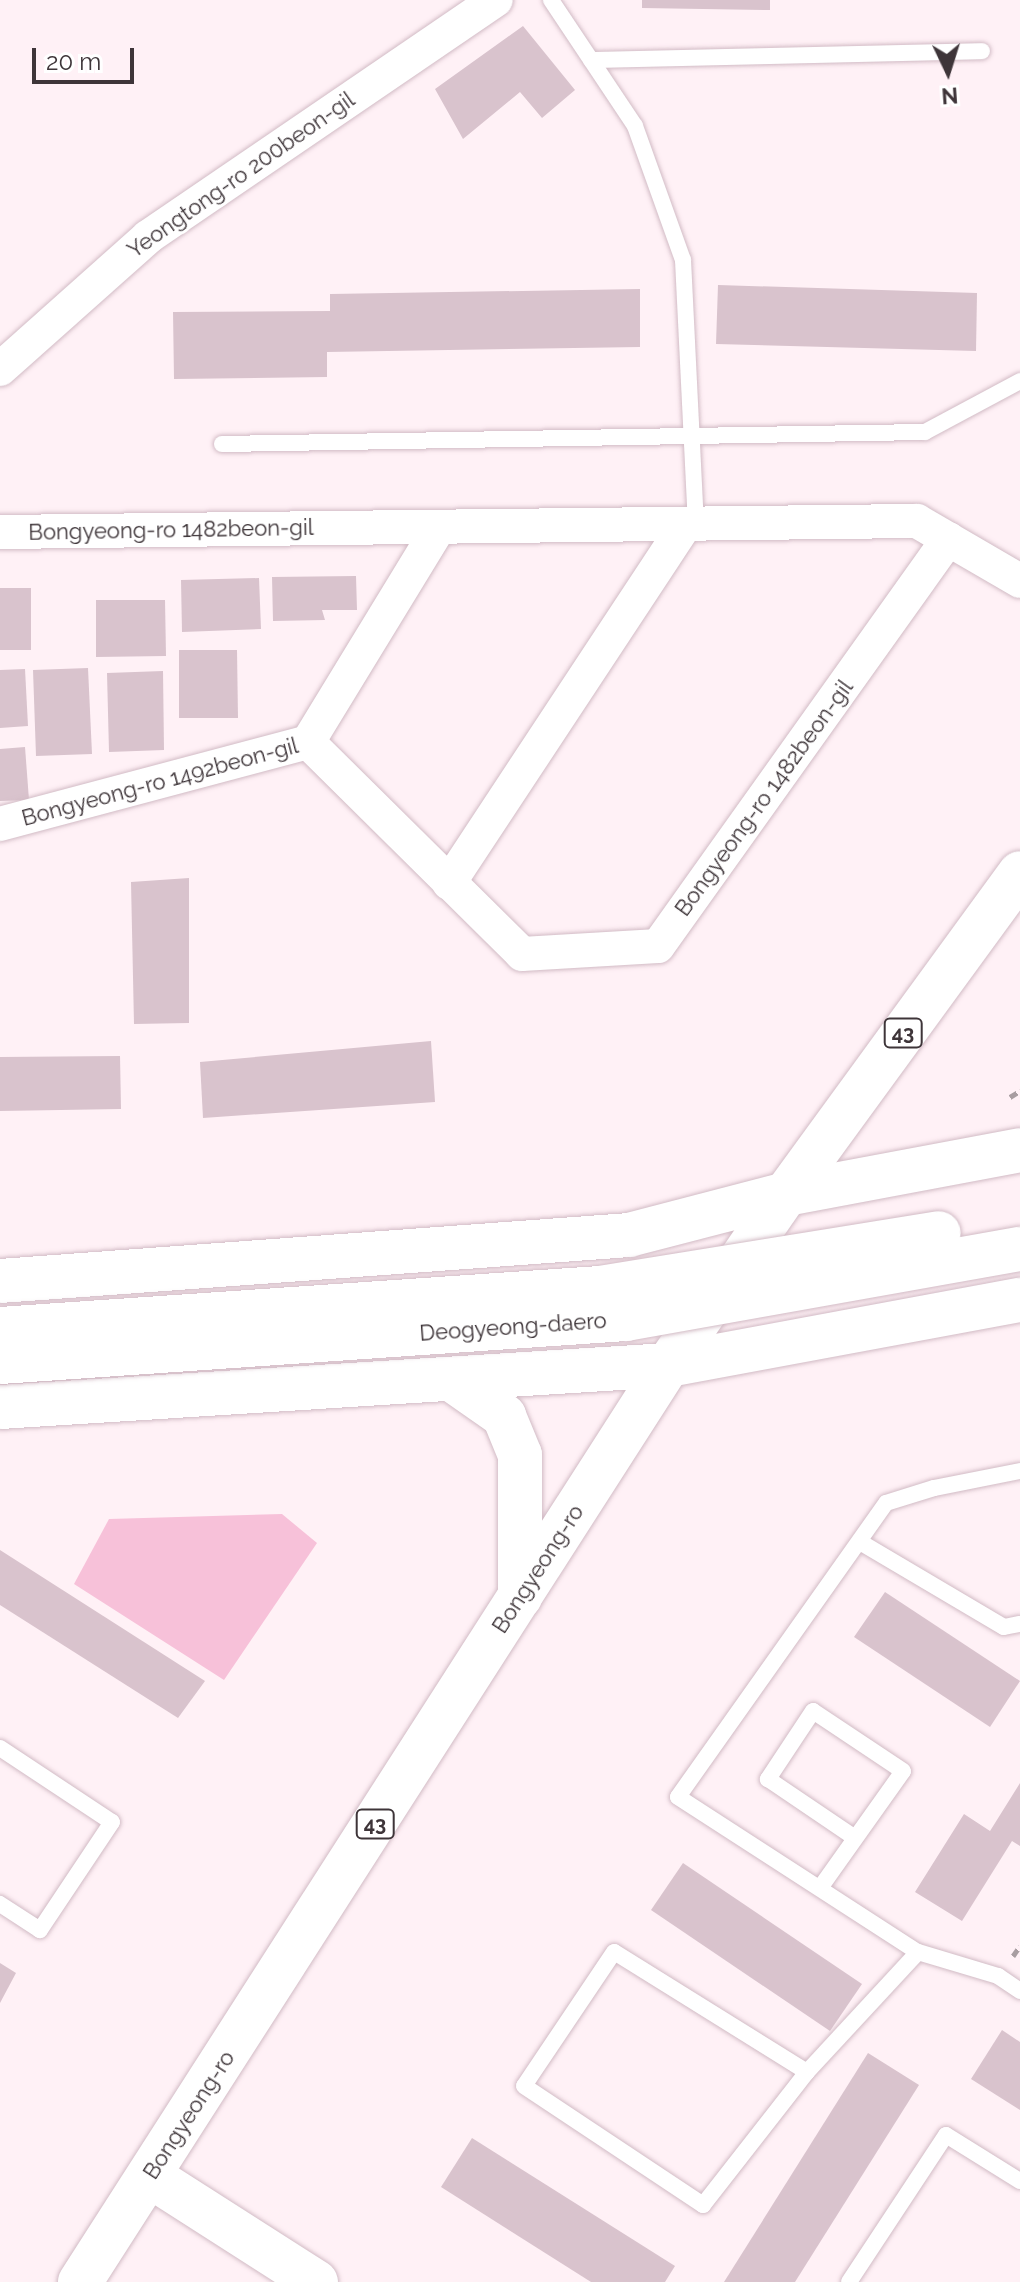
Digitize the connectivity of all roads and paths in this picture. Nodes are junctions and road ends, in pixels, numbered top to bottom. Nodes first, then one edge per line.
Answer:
1 (496, 0) edge
2 (551, 0) edge
3 (982, 51) dead end
4 (591, 60) junction
5 (0, 369) edge
6 (1020, 381) edge
7 (692, 436) junction
8 (222, 444) dead end
9 (691, 524) junction
10 (439, 527) junction
11 (0, 532) edge
12 (948, 539) junction
13 (1020, 581) edge
14 (308, 742) junction
15 (0, 824) edge
16 (1020, 873) edge
17 (449, 883) junction
18 (522, 954) joint
19 (1020, 1091) edge
20 (1010, 1097) dead end
21 (1020, 1150) edge
22 (786, 1194) junction
23 (1020, 1220) edge
24 (1020, 1249) edge
25 (0, 1281) edge
26 (1020, 1300) edge
27 (0, 1329) edge
28 (0, 1362) edge
29 (668, 1365) junction
30 (451, 1379) junction
31 (0, 1407) edge
32 (1020, 1471) edge
33 (860, 1542) junction
34 (520, 1597) junction
35 (1020, 1624) edge
36 (0, 1748) edge
37 (855, 1838) junction
38 (820, 1888) junction
39 (0, 1904) edge
40 (918, 1952) junction
41 (1020, 1991) edge
42 (807, 2072) junction
43 (150, 2176) junction
44 (1020, 2181) edge
45 (80, 2282) edge
46 (316, 2282) edge
47 (849, 2282) edge

1 - 5 street, Yeongtong-ro 200beon-gil
2 - 4 lane
3 - 4 lane
4 - 7 lane
6 - 7 lane
7 - 8 lane
7 - 9 lane
9 - 10 street, Bongyeong-ro 1482beon-gil
9 - 12 street, Bongyeong-ro 1482beon-gil
9 - 17 street
10 - 11 street, Bongyeong-ro 1482beon-gil
10 - 14 street
12 - 13 street, Bongyeong-ro 1482beon-gil
12 - 18 street, Bongyeong-ro 1482beon-gil
14 - 15 street, Bongyeong-ro 1492beon-gil
14 - 17 street, Bongyeong-ro 1492beon-gil
16 - 22 main road, Bongyeong-ro / 43
17 - 18 street, Bongyeong-ro 1492beon-gil
19 - 20 path
21 - 22 main road
22 - 25 main road
22 - 29 main road, Bongyeong-ro / 43
23 - 27 main road, Deogyeong-daero, bridge
24 - 28 main road, Deogyeong-daero, bridge
26 - 29 main road
29 - 30 main road
29 - 34 main road, Bongyeong-ro / 43
30 - 31 main road
30 - 34 main road
32 - 33 lane
33 - 35 lane
33 - 38 lane
34 - 43 main road, Bongyeong-ro / 43
36 - 39 lane
37 - 37 lane
37 - 38 lane
38 - 40 lane
40 - 41 lane
40 - 42 lane
42 - 42 lane
43 - 45 main road, Bongyeong-ro / 43
43 - 46 main road
44 - 47 lane

